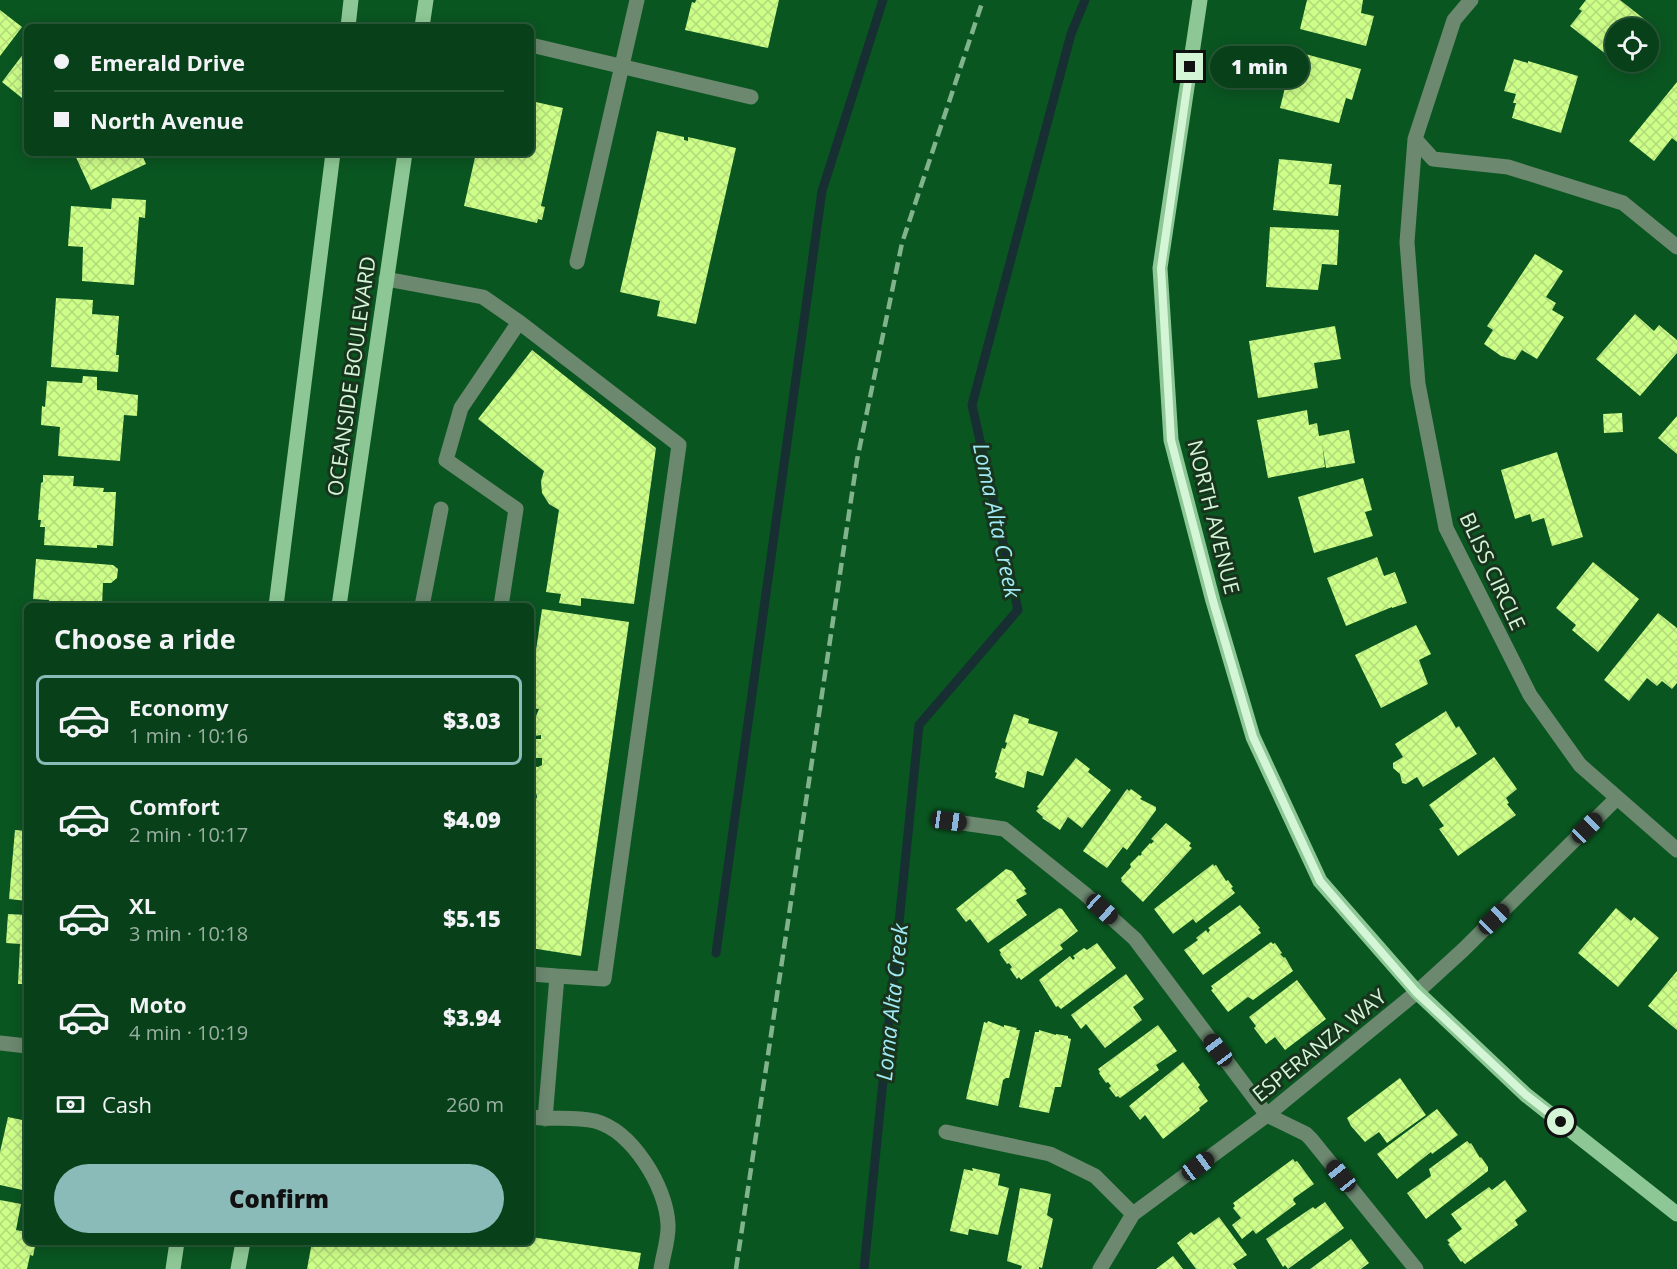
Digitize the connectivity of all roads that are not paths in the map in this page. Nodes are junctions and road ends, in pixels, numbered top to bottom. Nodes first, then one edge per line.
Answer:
1 (351, 0) edge
2 (426, 0) edge
3 (637, 0) edge
4 (1200, 0) edge
5 (1471, 0) edge
6 (348, 24) edge
7 (422, 24) edge
8 (534, 46) edge
9 (622, 67) junction
10 (751, 97) dead end
11 (1415, 139) junction
12 (333, 156) edge
13 (405, 156) edge
14 (1677, 247) edge
15 (577, 262) dead end
16 (386, 279) junction
17 (519, 322) junction
18 (441, 509) dead end
19 (276, 603) edge
20 (339, 603) edge
21 (424, 603) edge
22 (501, 603) edge
23 (1617, 798) junction
24 (949, 821) dead end
25 (1677, 850) edge
26 (534, 974) edge
27 (557, 976) junction
28 (1416, 992) junction
29 (0, 1043) edge
30 (24, 1046) edge
31 (1267, 1115) junction
32 (538, 1118) edge
33 (945, 1132) dead end
34 (1133, 1214) junction
35 (1677, 1214) edge
36 (177, 1245) edge
37 (242, 1245) edge
38 (173, 1269) edge
39 (238, 1269) edge
40 (662, 1269) edge
41 (1100, 1269) edge
42 (1416, 1269) edge

1 - 6 main road
2 - 7 main road
3 - 9 street
4 - 28 main road, NORTH AVENUE
5 - 11 street, BLISS CIRCLE
8 - 9 street
9 - 10 street
9 - 15 street
11 - 14 street
11 - 23 street, BLISS CIRCLE
12 - 19 main road, OCEANSIDE BOULEVARD
13 - 16 main road, OCEANSIDE BOULEVARD
16 - 17 street
16 - 20 main road, OCEANSIDE BOULEVARD
17 - 22 street
17 - 27 street
18 - 21 street
23 - 25 street, BLISS CIRCLE
23 - 28 street, ESPERANZA WAY
24 - 31 street
26 - 27 street
27 - 32 street
28 - 31 street, ESPERANZA WAY
28 - 35 main road, NORTH AVENUE
29 - 30 street
31 - 34 street, ESPERANZA WAY
31 - 42 street
32 - 40 street
33 - 34 street
34 - 41 street, ESPERANZA WAY
36 - 38 main road
37 - 39 main road

